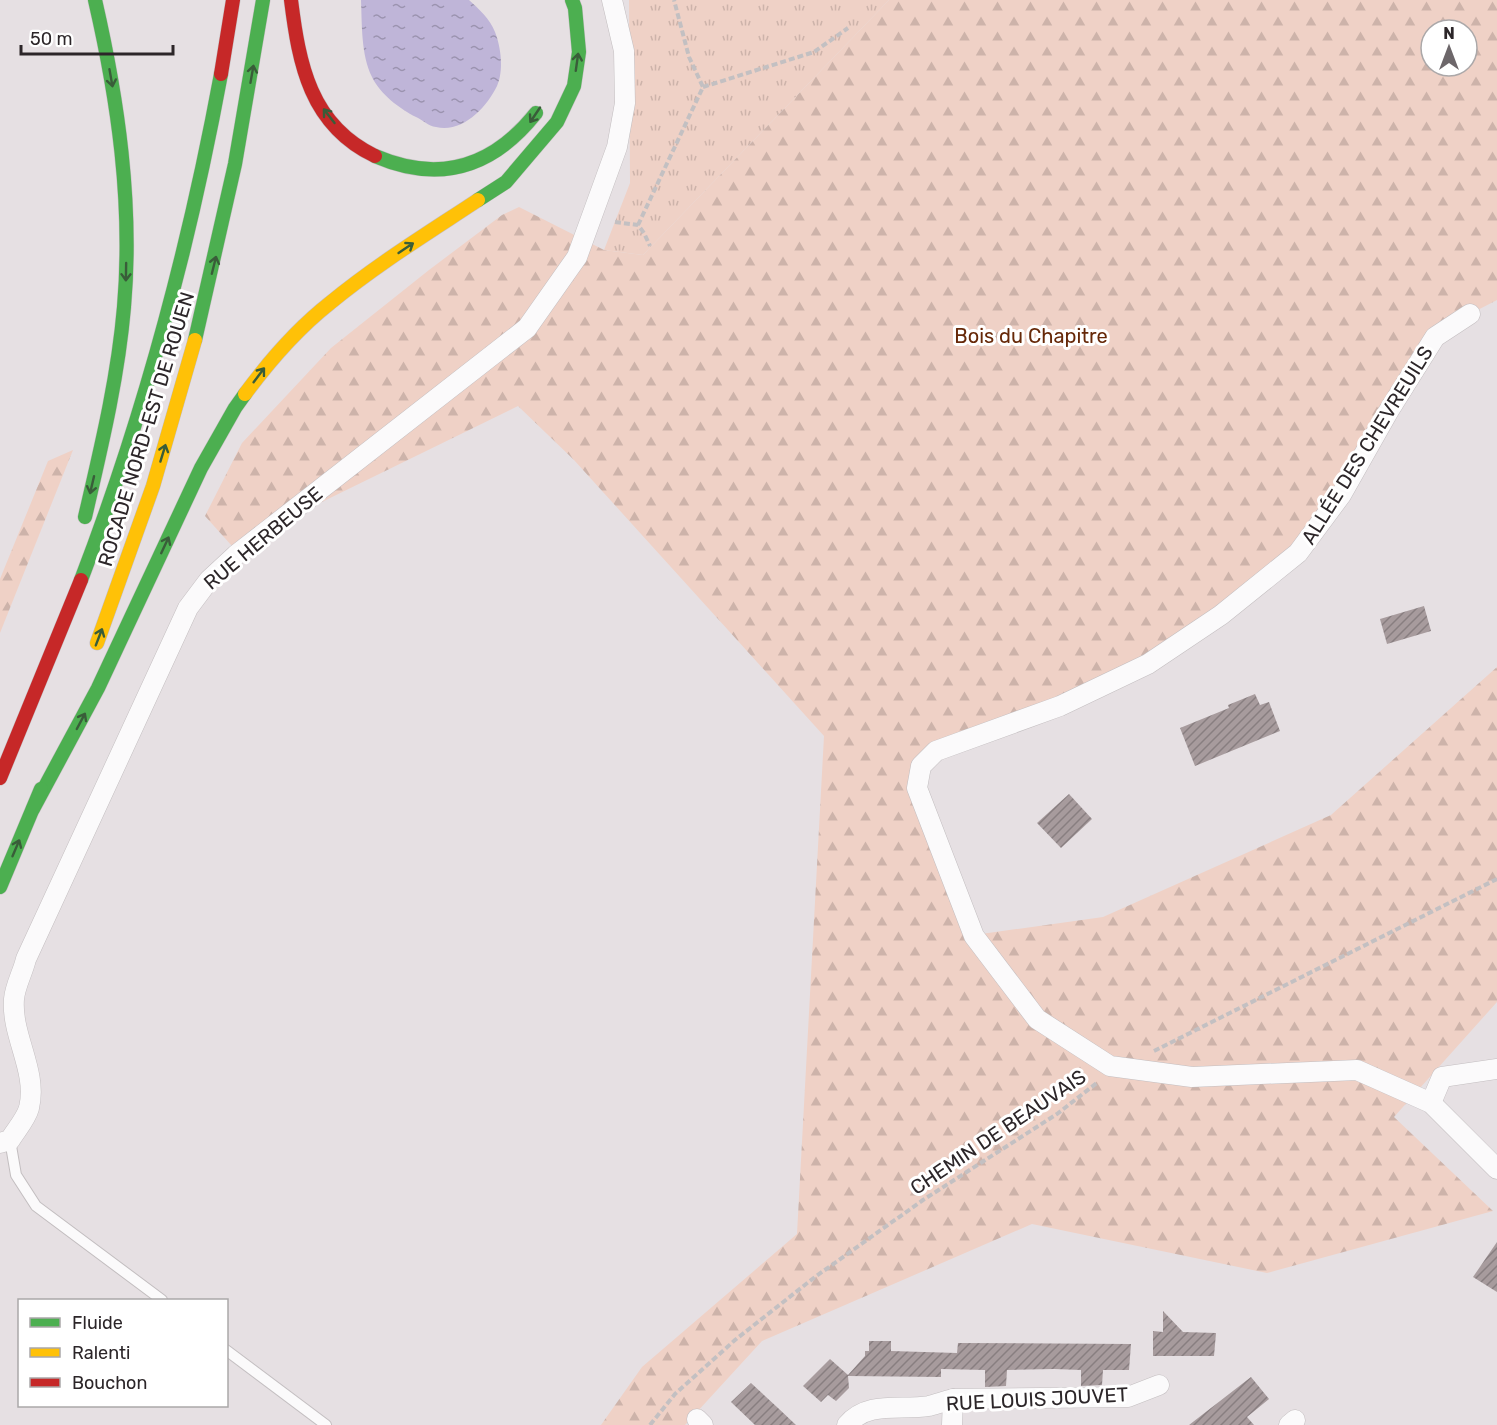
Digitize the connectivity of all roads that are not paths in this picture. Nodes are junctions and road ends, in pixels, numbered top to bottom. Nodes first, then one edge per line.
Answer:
1 (95, 0) edge
2 (233, 0) edge
3 (263, 0) edge
4 (291, 0) edge
5 (572, 0) edge
6 (612, 0) edge
7 (542, 104) dead end
8 (1470, 314) dead end
9 (81, 533) dead end
10 (76, 555) dead end
11 (55, 644) junction
12 (93, 655) dead end
13 (72, 709) dead end
14 (0, 778) edge
15 (33, 809) junction
16 (0, 887) edge
17 (1497, 1068) edge
18 (1431, 1103) junction
19 (5, 1142) edge
20 (1497, 1169) edge
21 (161, 1299) edge
22 (228, 1352) edge
23 (1159, 1385) dead end
24 (953, 1399) junction
25 (326, 1425) edge
26 (847, 1425) edge
27 (952, 1425) edge

1 -> 9 highway
2 - 11 highway, ROCADE NORD-EST DE ROUEN
12 -> 3 highway, ROCADE NORD-EST DE ROUEN
7 -> 4 highway
15 -> 5 highway
6 - 19 street, RUE HERBEUSE
8 - 18 street, ALLÉE DES CHEVREUILS
10 - 11 highway
11 - 14 highway, ROCADE NORD-EST DE ROUEN
13 - 15 highway
16 -> 15 highway
17 - 18 street
18 - 20 street
19 - 21 lane
22 - 25 lane
23 - 24 street, RUE LOUIS JOUVET
24 - 26 street, RUE LOUIS JOUVET
24 - 27 street

